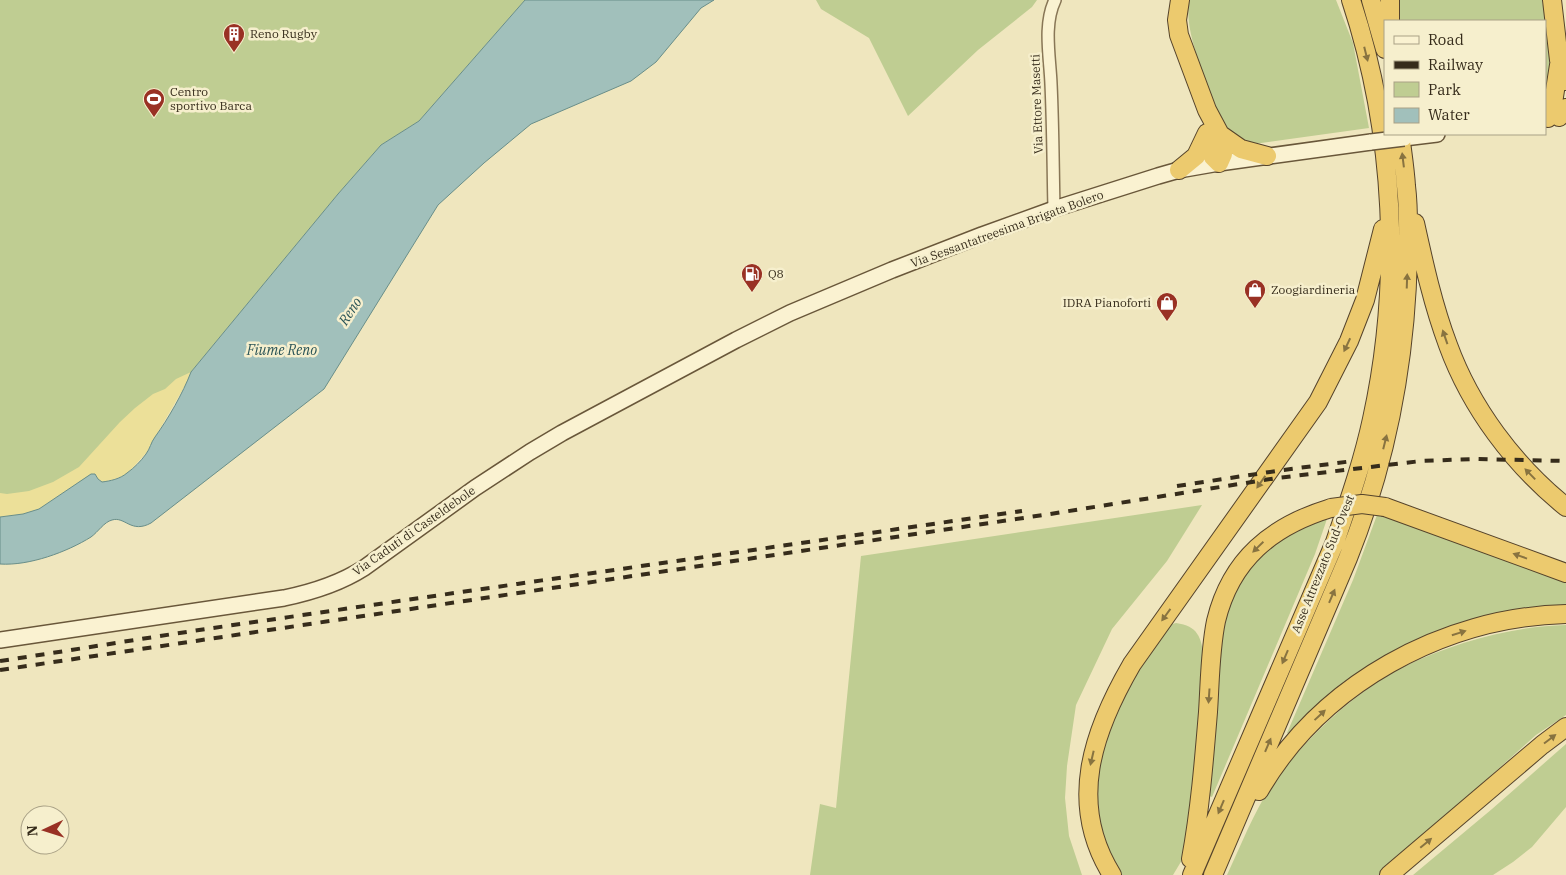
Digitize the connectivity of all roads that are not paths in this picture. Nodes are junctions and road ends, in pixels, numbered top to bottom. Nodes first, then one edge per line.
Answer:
1 (1055, 0) edge
2 (1180, 0) edge
3 (1371, 0) edge
4 (1390, 0) edge
5 (1552, 0) edge
6 (1350, 2) edge
7 (1390, 20) edge
8 (1384, 46) edge
9 (1559, 60) junction
10 (1566, 81) edge
11 (1554, 116) edge
12 (1400, 135) edge
13 (1426, 135) edge
14 (1214, 136) junction
15 (1267, 156) junction
16 (1219, 163) junction
17 (1179, 170) junction
18 (1406, 187) junction
19 (1389, 206) junction
20 (1054, 209) junction
21 (790, 313) joint
22 (1566, 507) edge
23 (1566, 573) edge
24 (1566, 614) edge
25 (0, 640) edge
26 (1566, 728) edge
27 (1222, 854) junction
28 (1112, 875) edge
29 (1190, 875) edge
30 (1213, 875) edge
31 (1389, 875) edge

1 - 20 street, Via Ettore Masetti
2 - 14 highway
3 - 8 highway
4 - 7 highway
5 - 9 highway
6 -> 19 highway, Asse Attrezzato Sud-Ovest
9 - 10 highway
9 - 11 highway
18 -> 12 highway, Asse Attrezzato Sud-Ovest
13 - 15 main road, Via Sessantatreesima Brigata Bolero, bridge
14 - 15 highway
14 - 16 highway
14 - 17 highway
15 - 16 main road, Via Sessantatreesima Brigata Bolero
16 - 17 main road, Via Sessantatreesima Brigata Bolero
17 - 20 main road, Via Sessantatreesima Brigata Bolero
22 -> 18 highway
27 -> 18 highway, Asse Attrezzato Sud-Ovest
19 -> 28 highway
19 -> 29 highway, Asse Attrezzato Sud-Ovest
20 - 21 main road, Via Sessantatreesima Brigata Bolero
21 - 25 main road, Via Caduti di Casteldebole
23 -> 29 highway, bridge
27 -> 24 highway
31 -> 26 highway
27 - 30 highway

